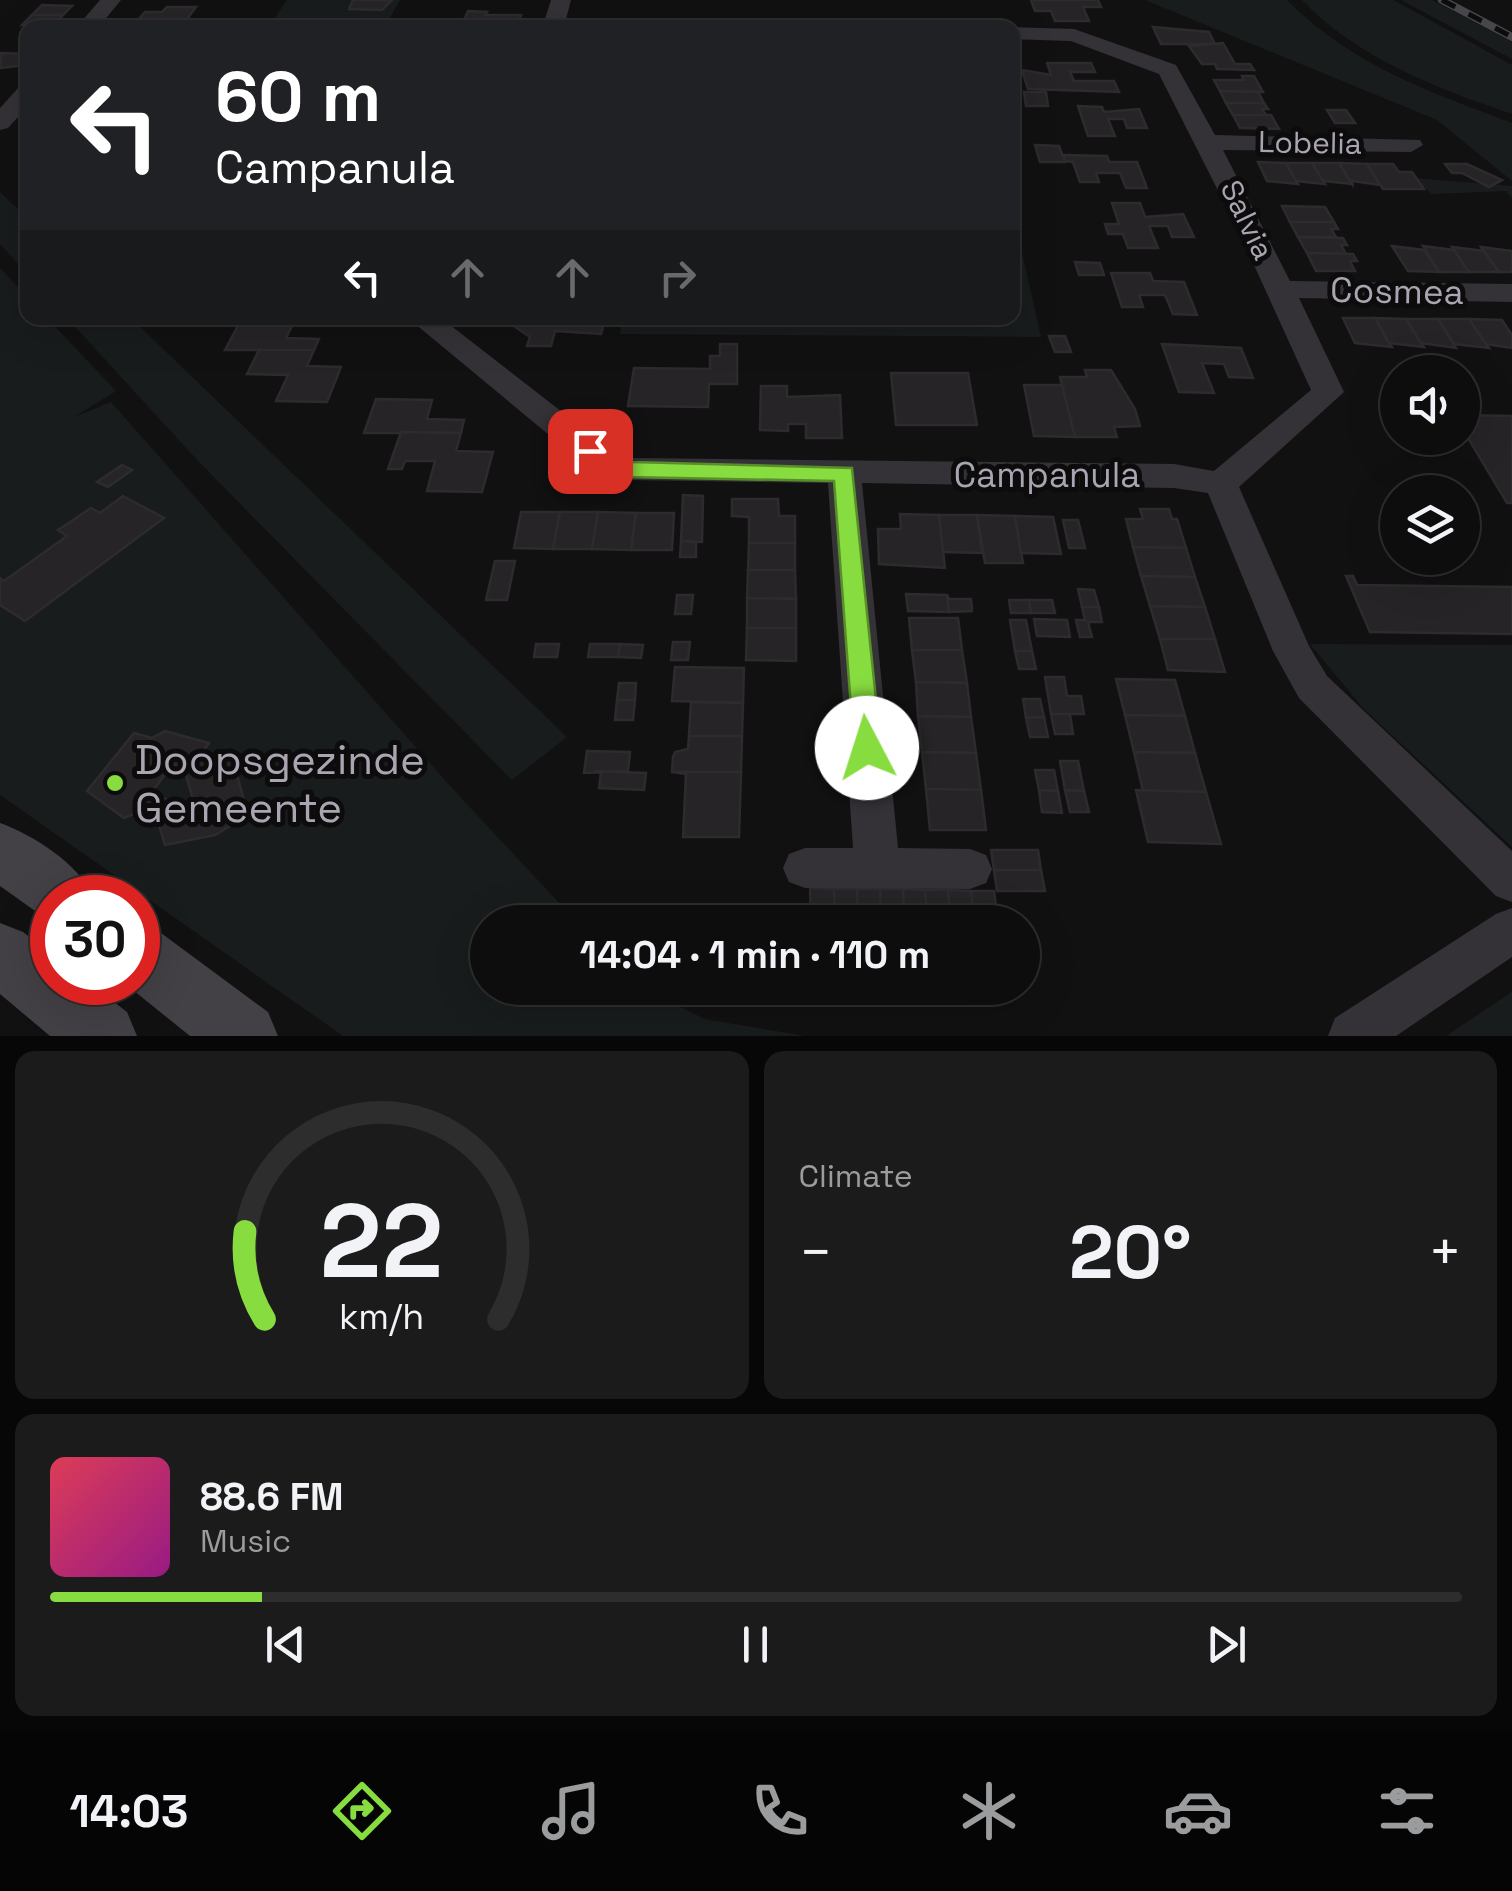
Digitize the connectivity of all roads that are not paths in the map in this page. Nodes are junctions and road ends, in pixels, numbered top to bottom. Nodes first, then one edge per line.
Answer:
1 (112, 0) edge
2 (93, 20) edge
3 (1020, 33) edge
4 (20, 104) edge
5 (5, 132) edge
6 (1209, 142) junction
7 (1411, 145) dead end
8 (1281, 289) junction
9 (1512, 293) edge
10 (433, 325) edge
11 (844, 474) junction
12 (1221, 484) junction
13 (0, 850) edge
14 (877, 866) junction
15 (806, 868) dead end
16 (970, 869) dead end
17 (33, 875) edge
18 (1512, 881) edge
19 (1512, 930) edge
20 (0, 954) edge
21 (160, 971) edge
22 (102, 1036) edge
23 (244, 1036) edge
24 (1352, 1036) edge

1 - 2 street
3 - 6 street, Salvia
4 - 5 street
6 - 7 street, Lobelia
6 - 8 street, Salvia
8 - 9 street, Cosmea
8 - 12 street, Salvia
10 - 11 street, Campanula
11 - 12 street, Campanula
11 - 14 street
12 - 18 street
13 - 17 street
14 - 15 street
14 - 16 street
19 - 24 street
20 - 22 street
21 - 23 street

